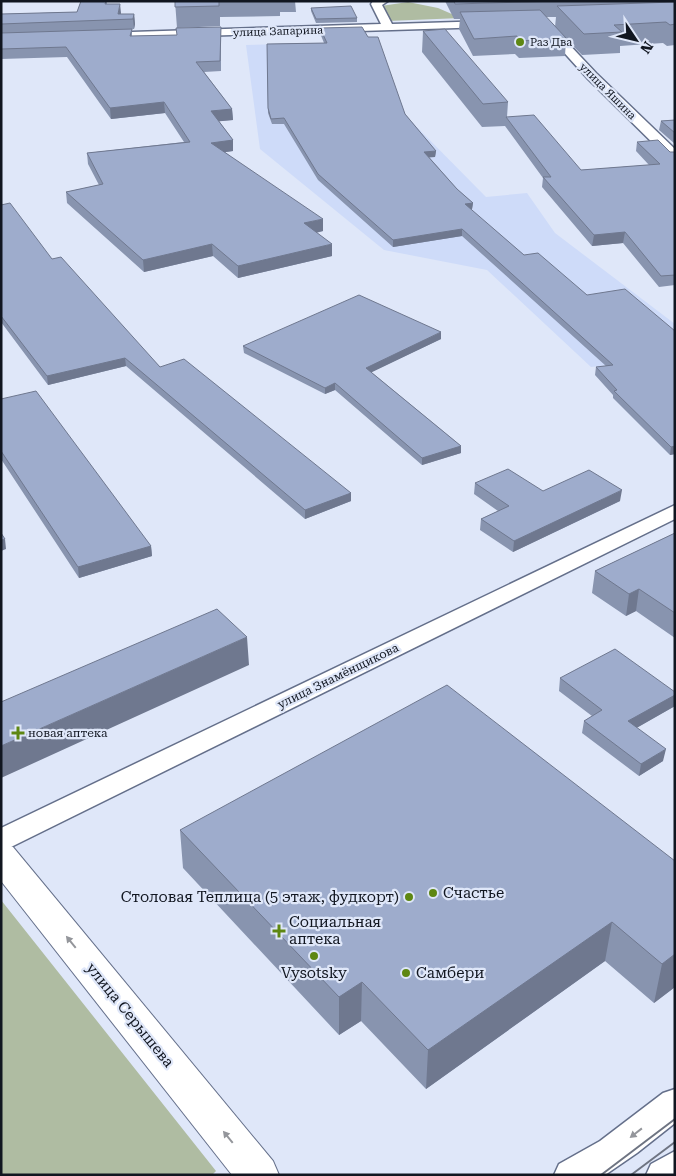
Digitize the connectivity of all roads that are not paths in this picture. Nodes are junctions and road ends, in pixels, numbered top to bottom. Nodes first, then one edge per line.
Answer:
1 (383, 1) edge
2 (546, 21) edge
3 (503, 24) edge
4 (388, 27) junction
5 (87, 36) edge
6 (675, 157) edge
7 (675, 511) edge
8 (1, 840) edge
9 (1, 856) edge
10 (675, 1103) edge
11 (675, 1167) edge
12 (258, 1175) edge
13 (571, 1175) edge
14 (663, 1175) edge

1 - 4 street
2 - 6 street, улица Яшина
3 - 4 street, улица Запарина
4 - 5 street, улица Запарина
7 - 8 street, улица Знамёнщикова
12 -> 9 main road, улица Серышева
10 -> 13 street
11 - 14 street

